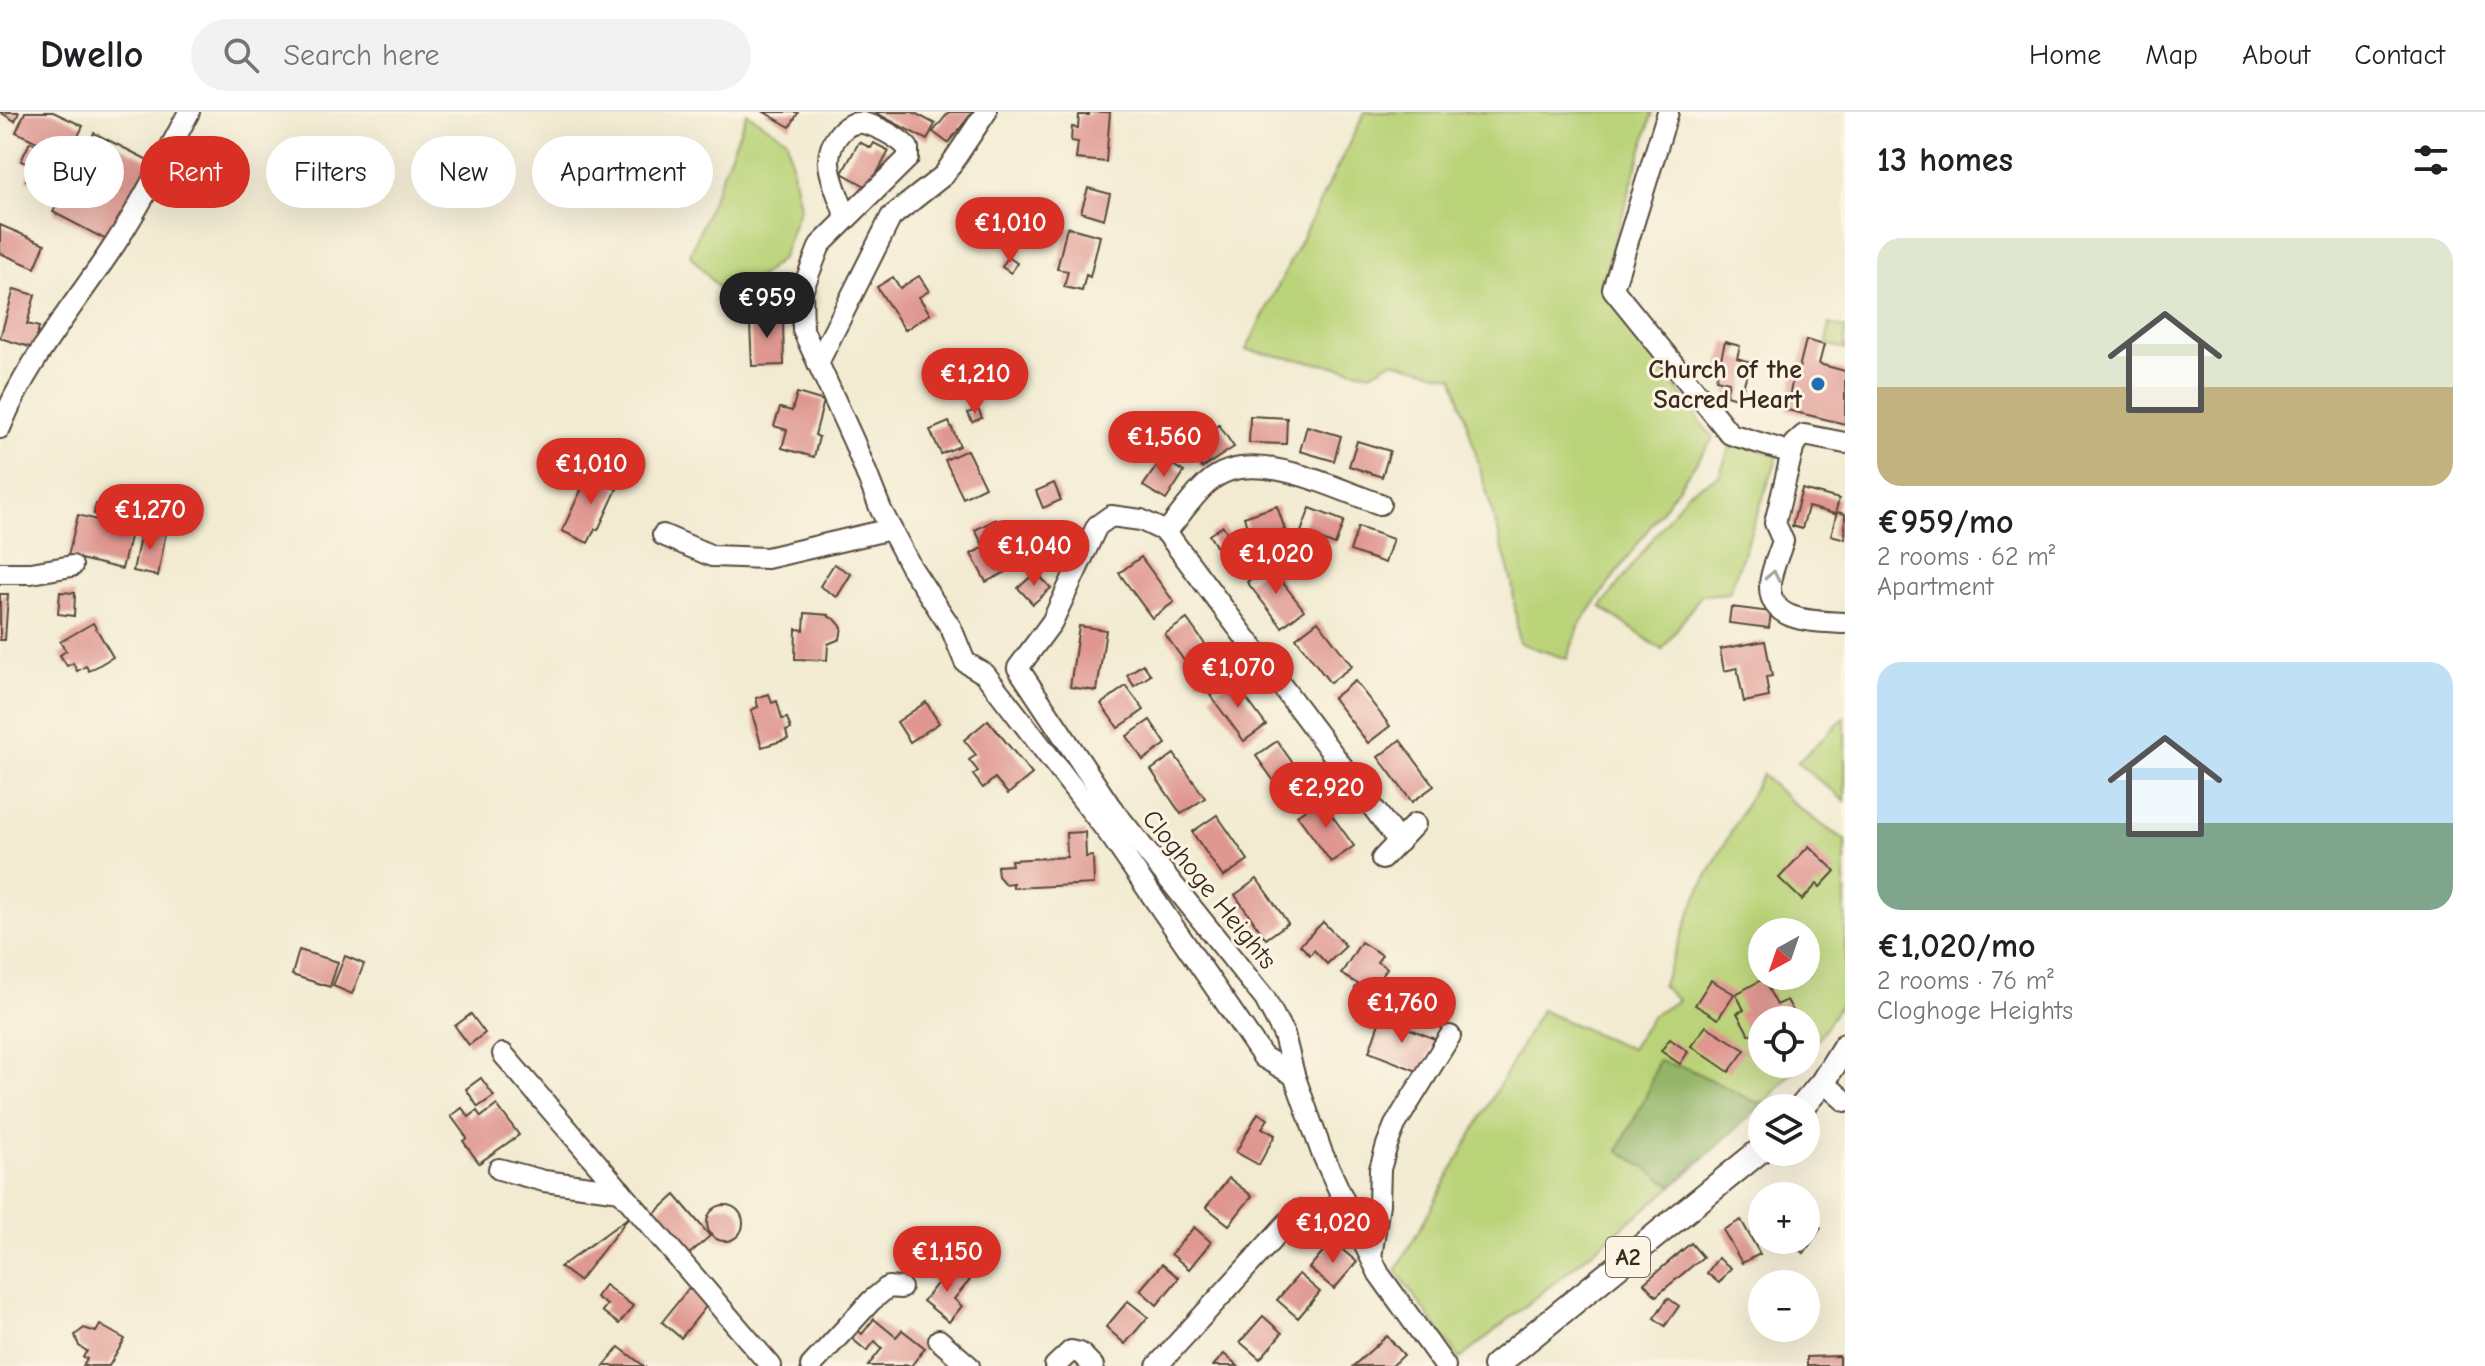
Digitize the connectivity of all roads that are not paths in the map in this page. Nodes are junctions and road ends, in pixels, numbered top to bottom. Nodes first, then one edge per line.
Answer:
1 (189, 112) edge
2 (986, 112) edge
3 (1668, 112) edge
4 (846, 218) junction
5 (818, 363) junction
6 (7, 392) edge
7 (0, 428) edge
8 (1845, 443) edge
9 (1792, 453) junction
10 (1380, 504) dead end
11 (891, 529) junction
12 (1166, 532) junction
13 (663, 535) dead end
14 (72, 566) dead end
15 (0, 573) edge
16 (1845, 623) edge
17 (1415, 824) dead end
18 (1399, 842) junction
19 (1382, 859) dead end
20 (1450, 1036) dead end
21 (1845, 1046) edge
22 (503, 1054) dead end
23 (1294, 1075) junction
24 (1823, 1082) junction
25 (1813, 1094) edge
26 (1845, 1101) edge
27 (1748, 1160) edge
28 (499, 1169) dead end
29 (621, 1191) junction
30 (1298, 1211) dead end
31 (1371, 1257) junction
32 (901, 1288) dead end
33 (939, 1340) dead end
34 (771, 1366) edge
35 (811, 1366) edge
36 (969, 1366) edge
37 (1055, 1366) edge
38 (1093, 1366) edge
39 (1157, 1366) edge
40 (1445, 1366) edge
41 (1495, 1366) edge

1 - 6 street
2 - 5 street
3 - 9 street
4 - 4 street
4 - 5 street
5 - 11 street
6 - 7 street
8 - 9 street
16 -> 9 street
10 - 12 street
11 - 13 street
11 - 23 street
12 - 18 street
12 - 23 street, Cloghoge Heights
14 - 15 street
17 - 18 street
18 - 19 street
20 - 31 street
21 - 24 main road
22 - 29 street
23 - 31 street, Cloghoge Heights
24 - 25 main road
24 - 26 street
27 - 41 main road, A2
28 - 29 street
29 - 34 street
30 - 39 street
31 - 40 street, Cloghoge Heights
32 - 35 street
33 - 36 street
37 - 38 street

